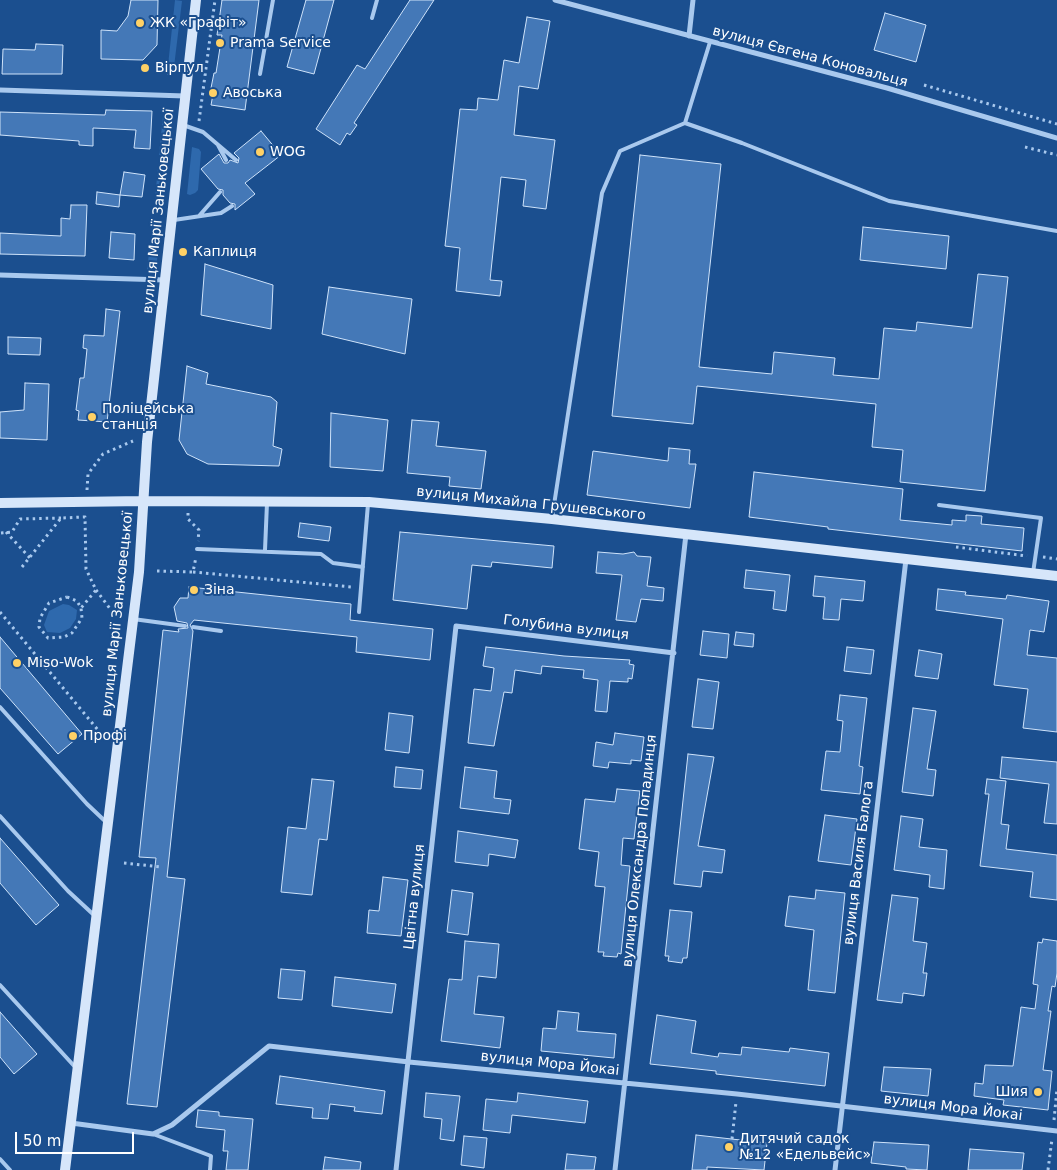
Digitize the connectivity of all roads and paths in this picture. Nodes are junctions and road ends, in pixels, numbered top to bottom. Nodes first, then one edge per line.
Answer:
1 (196, 0) edge
2 (215, 0) edge
3 (273, 0) edge
4 (377, 0) edge
5 (555, 0) edge
6 (693, 0) edge
7 (372, 18) dead end
8 (689, 36) junction
9 (710, 42) junction
10 (260, 74) dead end
11 (924, 85) dead end
12 (0, 90) edge
13 (185, 96) junction
14 (685, 123) junction
15 (1057, 124) edge
16 (182, 125) junction
17 (197, 130) junction
18 (1057, 138) edge
19 (216, 142) junction
20 (1025, 147) dead end
21 (1057, 155) edge
22 (226, 160) dead end
23 (236, 160) dead end
24 (220, 192) dead end
25 (232, 206) dead end
26 (200, 216) junction
27 (172, 220) junction
28 (1057, 231) edge
29 (0, 275) edge
30 (165, 280) junction
31 (133, 441) dead end
32 (86, 494) dead end
33 (267, 500) junction
34 (144, 501) junction
35 (369, 502) junction
36 (0, 503) edge
37 (938, 505) dead end
38 (61, 518) junction
39 (552, 519) junction
40 (1, 532) edge
41 (6, 532) junction
42 (686, 534) junction
43 (956, 548) dead end
44 (197, 549) dead end
45 (265, 550) junction
46 (1035, 557) junction
47 (30, 558) junction
48 (906, 559) junction
49 (1057, 559) edge
50 (22, 567) dead end
51 (363, 567) junction
52 (194, 572) dead end
53 (1033, 573) junction
54 (1057, 576) edge
55 (362, 588) junction
56 (96, 590) junction
57 (81, 608) junction
58 (111, 610) dead end
59 (0, 612) edge
60 (359, 612) dead end
61 (133, 619) junction
62 (185, 626) dead end
63 (456, 626) joint
64 (193, 627) dead end
65 (221, 631) dead end
66 (674, 652) junction
67 (0, 707) edge
68 (98, 730) dead end
69 (0, 816) edge
70 (107, 823) junction
71 (124, 863) dead end
72 (161, 867) dead end
73 (96, 918) junction
74 (0, 985) edge
75 (409, 1062) junction
76 (77, 1070) junction
77 (625, 1083) junction
78 (737, 1094) junction
79 (842, 1106) junction
80 (71, 1123) junction
81 (1057, 1131) edge
82 (153, 1134) junction
83 (732, 1139) dead end
84 (0, 1159) edge
85 (10, 1170) edge
86 (65, 1170) edge
87 (210, 1170) edge
88 (396, 1170) edge
89 (615, 1170) edge
90 (835, 1170) edge

1 - 13 street, вулиця Марії Заньковецької
2 - 17 path
3 - 10 lane
4 - 7 lane
5 - 8 street, вулиця Євгена Коновальця
6 - 8 street
8 - 9 street, вулиця Євгена Коновальця
9 - 14 lane
9 - 18 street, вулиця Євгена Коновальця
11 - 15 path
12 - 13 street
13 - 16 street, вулиця Марії Заньковецької
14 - 28 lane
14 - 39 lane
16 - 17 lane
16 - 27 street, вулиця Марії Заньковецької
17 - 19 lane
19 - 22 lane
19 - 23 lane
20 - 21 path
24 - 26 lane
25 - 26 lane
26 - 27 lane
27 - 30 street, вулиця Марії Заньковецької
29 - 30 street
30 - 34 street, вулиця Марії Заньковецької
31 - 32 path
33 - 34 street, вулиця Михайла Грушевського
33 - 35 street, вулиця Михайла Грушевського
33 - 45 lane
34 - 36 street, вулиця Михайла Грушевського
34 - 61 street, вулиця Марії Заньковецької
35 - 39 street, вулиця Михайла Грушевського
35 - 51 lane
37 - 46 lane
38 - 41 path
38 - 47 path
38 - 56 path
39 - 42 street, вулиця Михайла Грушевського
40 - 41 path
41 - 47 path
42 - 48 street, вулиця Михайла Грушевського
42 - 66 street, вулиця Олександра Попадинця
43 - 46 path
44 - 45 lane
45 - 51 lane
46 - 49 path
46 - 53 lane
47 - 50 path
48 - 53 street, вулиця Михайла Грушевського
48 - 79 street, вулиця Василя Балога
51 - 55 lane
52 - 55 path
53 - 54 street, вулиця Михайла Грушевського
55 - 60 lane
56 - 57 path
56 - 58 path
57 - 57 path
59 - 68 path
61 - 62 lane
61 - 70 street, вулиця Марії Заньковецької
63 - 66 street, Голубина вулиця
63 - 75 street, Цвітна вулиця
64 - 65 lane
66 - 77 street, вулиця Олександра Попадинця
67 - 70 lane
69 - 73 lane
70 - 73 street, вулиця Марії Заньковецької
71 - 72 path
73 - 76 street, вулиця Марії Заньковецької
74 - 76 lane
75 - 77 street, вулиця Мора Йокаі
75 - 82 street, вулиця Мора Йокаі
75 - 88 street, Цвітна вулиця
76 - 80 street, вулиця Марії Заньковецької
77 - 78 street, вулиця Мора Йокаі
77 - 89 street, вулиця Олександра Попадинця
78 - 79 street, вулиця Мора Йокаі
78 - 83 path
79 - 81 street, вулиця Мора Йокаі
79 - 90 street, вулиця Василя Балога
80 - 82 street
80 - 86 street, вулиця Марії Заньковецької
82 - 87 lane
84 - 85 lane

